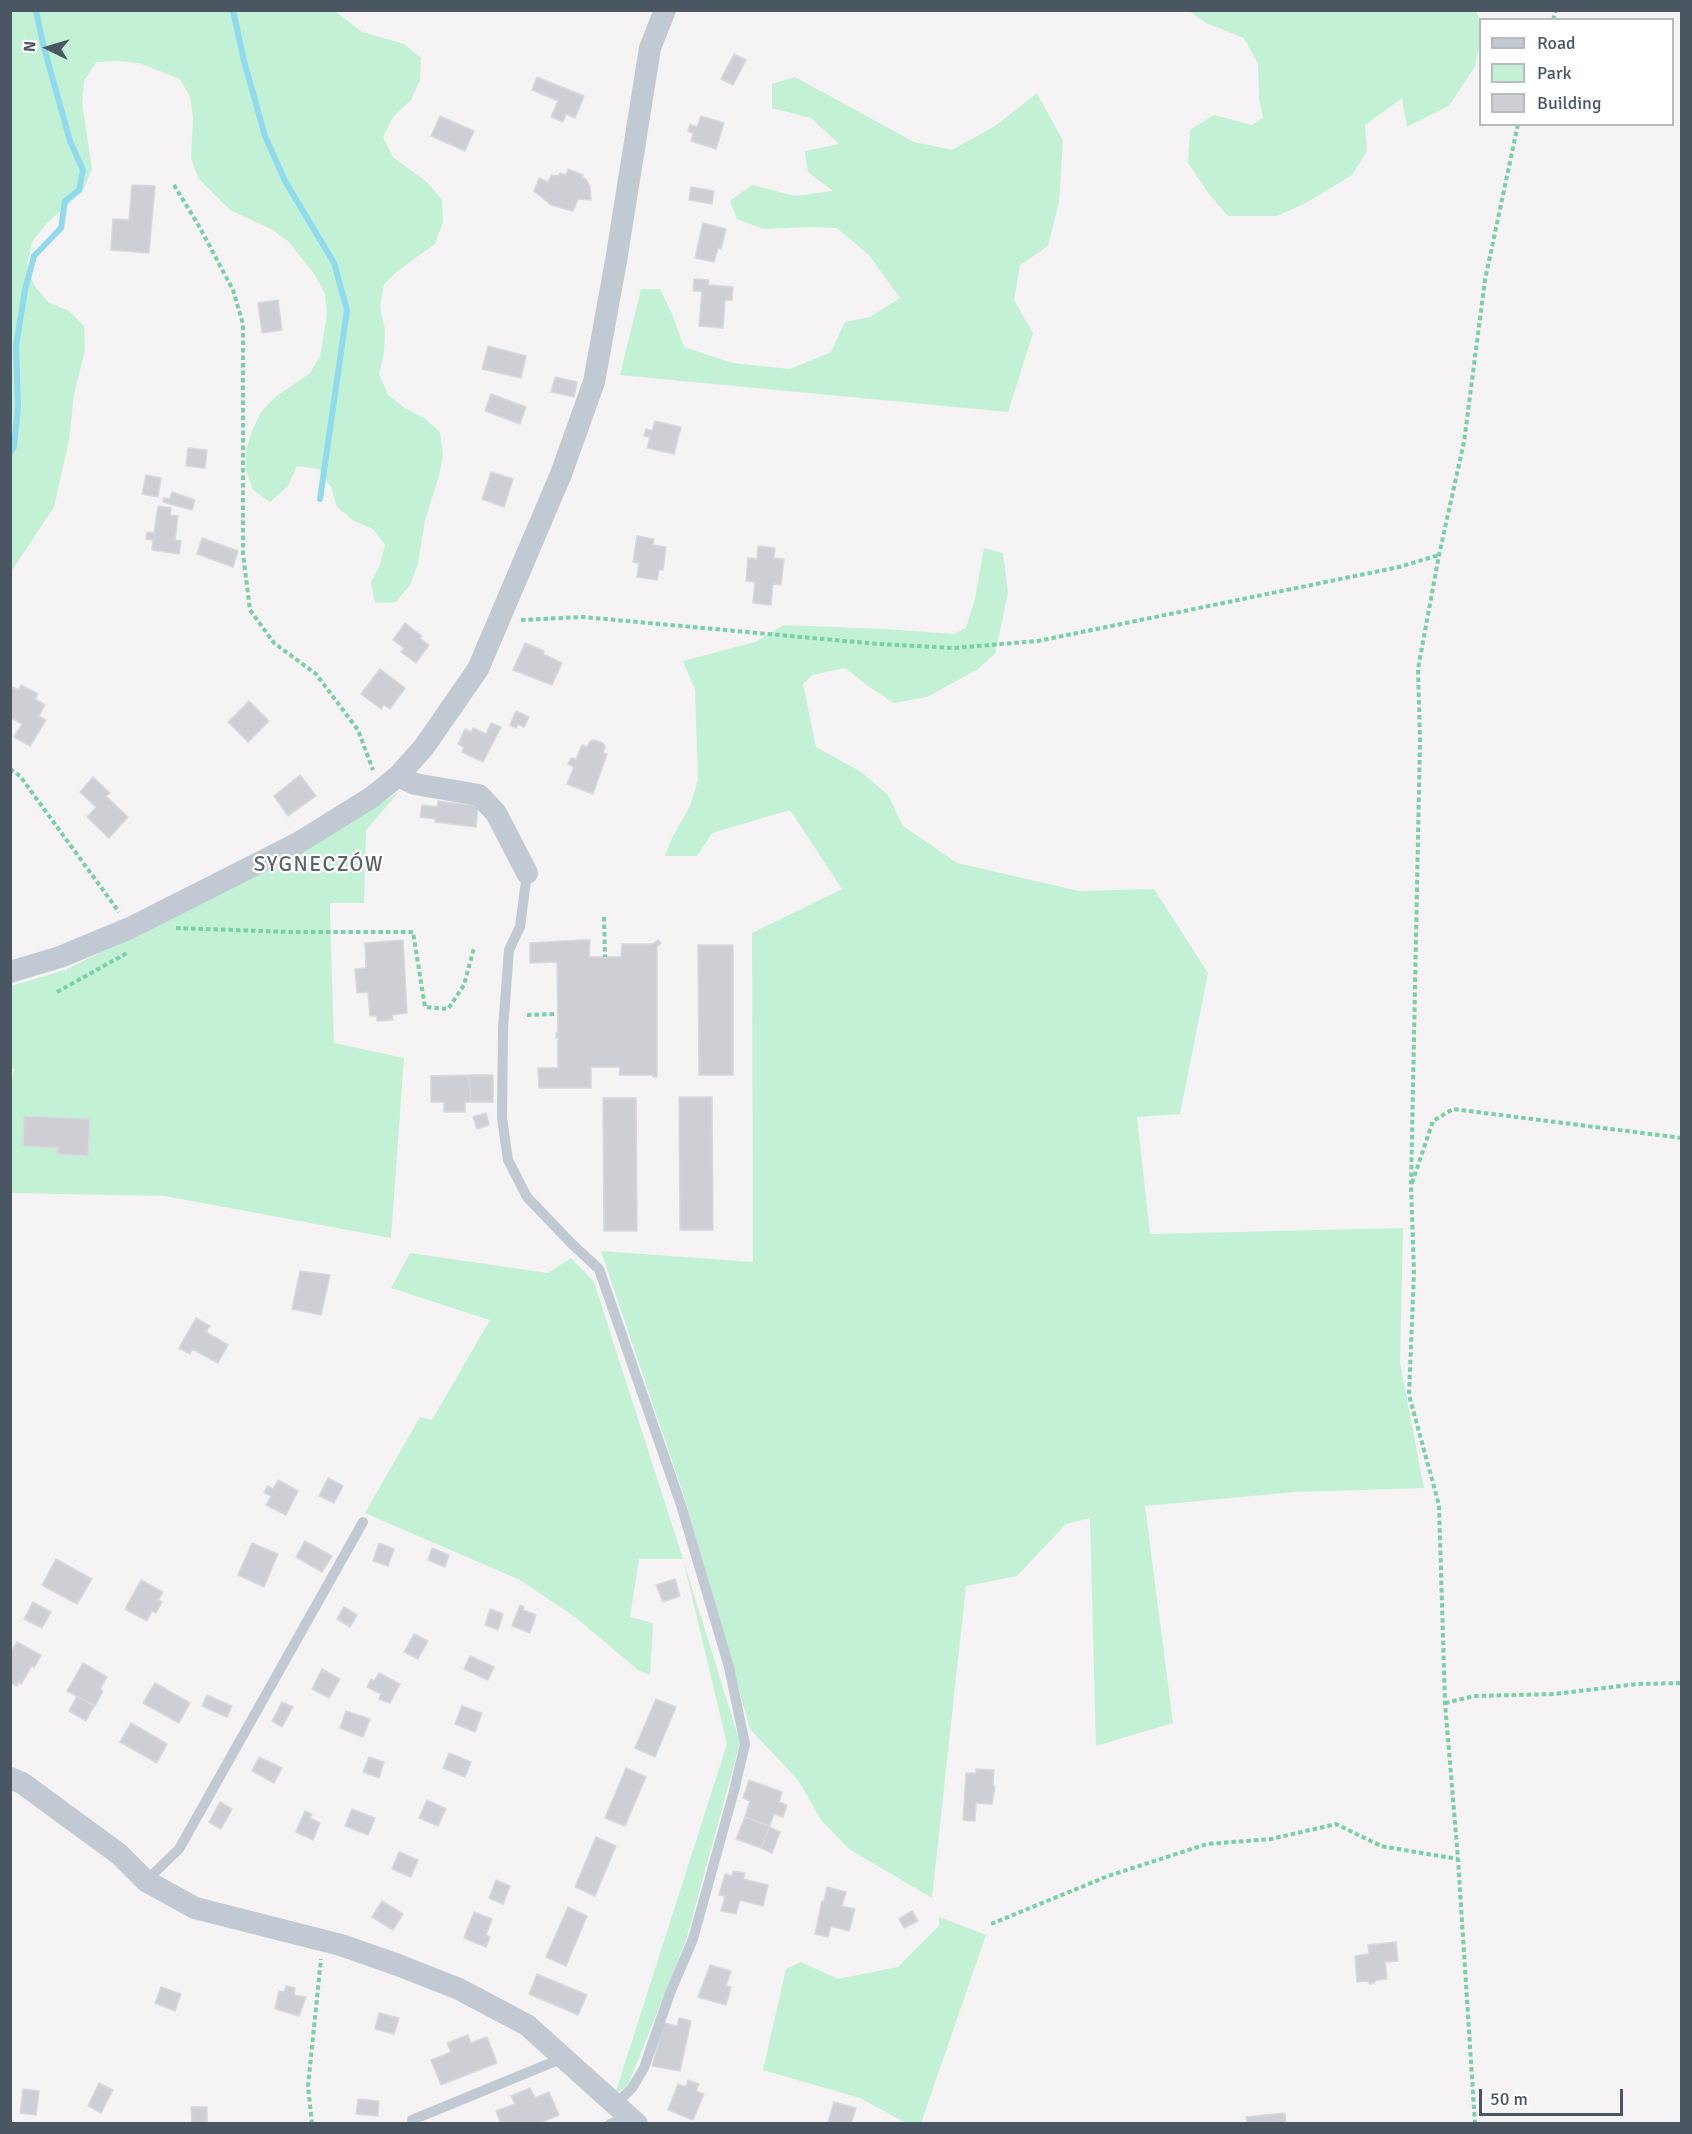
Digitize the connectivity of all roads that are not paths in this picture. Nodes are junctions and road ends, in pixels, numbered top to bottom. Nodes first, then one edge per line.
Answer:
1 (665, 10) edge
2 (389, 783) junction
3 (527, 873) joint
4 (10, 972) edge
5 (363, 1522) dead end
6 (10, 1778) edge
7 (146, 1881) junction
8 (563, 2058) junction
9 (623, 2117) edge
10 (412, 2120) dead end

1 - 2 street
2 - 3 street
2 - 4 street
3 - 9 lane
5 - 7 lane
6 - 7 street
7 - 8 street
8 - 9 street
8 - 10 lane

